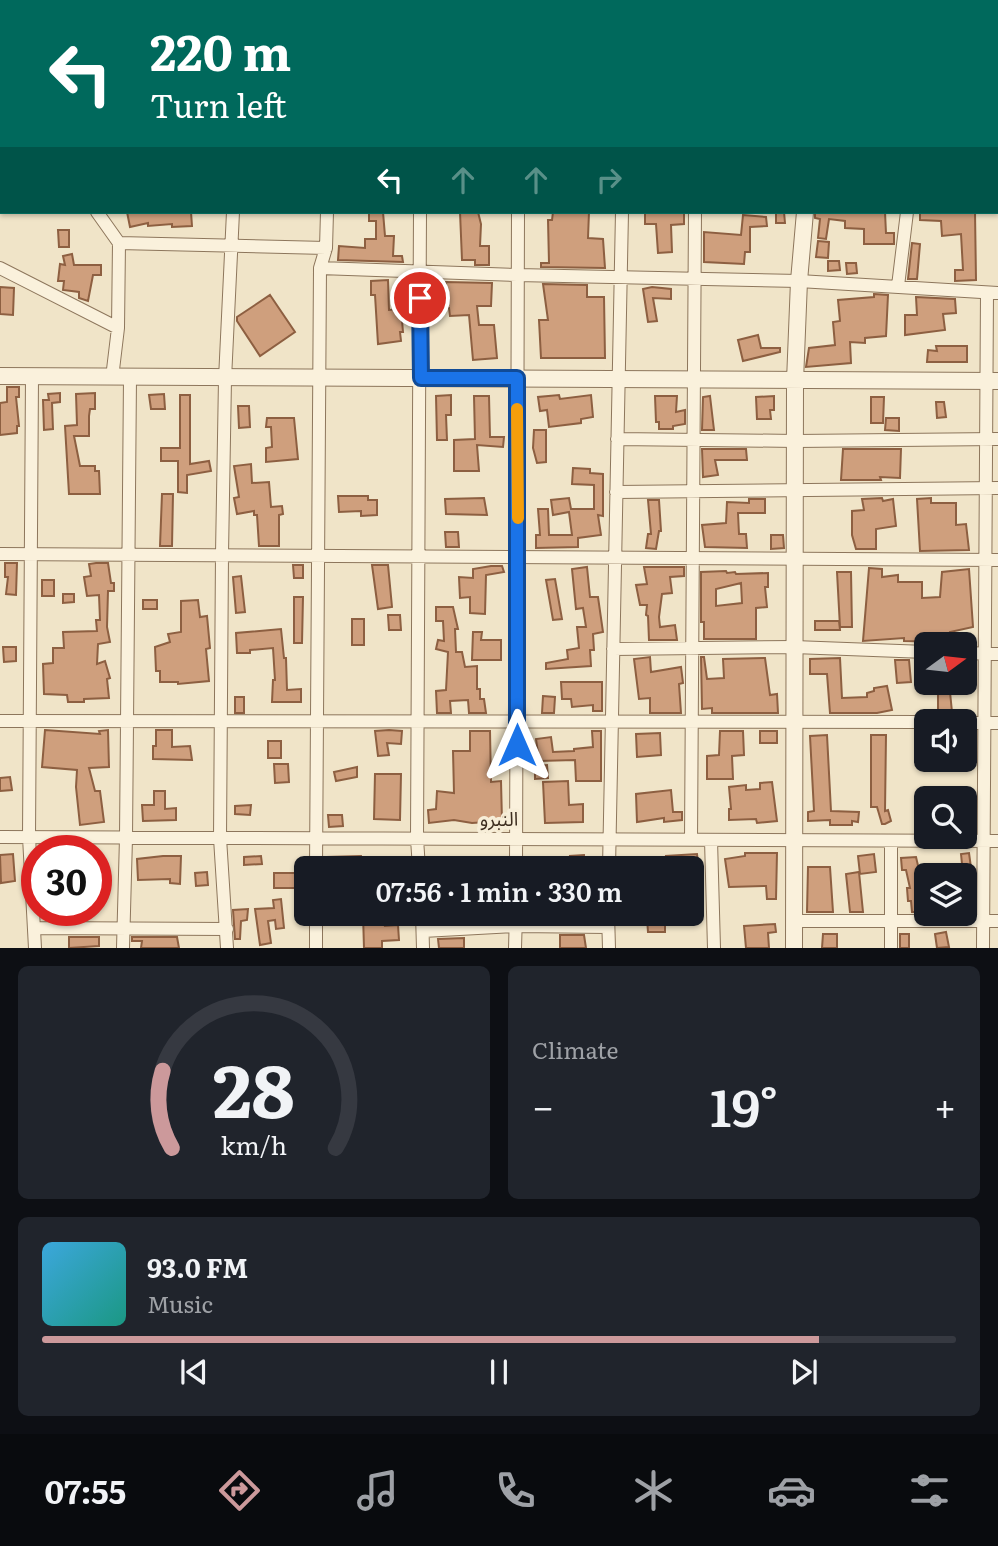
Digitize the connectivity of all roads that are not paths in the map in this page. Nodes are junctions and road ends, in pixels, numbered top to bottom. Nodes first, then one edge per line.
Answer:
1 (98, 214) edge
2 (233, 214) edge
3 (327, 214) edge
4 (420, 214) edge
5 (517, 214) edge
6 (622, 214) edge
7 (695, 214) edge
8 (805, 214) edge
9 (906, 214) edge
10 (119, 243) junction
11 (233, 245) junction
12 (326, 248) junction
13 (0, 268) edge
14 (320, 268) junction
15 (420, 271) junction
16 (517, 275) junction
17 (620, 277) junction
18 (695, 278) junction
19 (799, 281) junction
20 (898, 286) junction
21 (993, 293) edge
22 (118, 328) junction
23 (0, 376) edge
24 (32, 376) junction
25 (111, 378) junction
26 (130, 378) junction
27 (318, 378) junction
28 (421, 378) junction
29 (517, 378) junction
30 (618, 378) junction
31 (225, 379) junction
32 (695, 379) junction
33 (795, 381) junction
34 (992, 381) edge
35 (617, 439) junction
36 (992, 439) edge
37 (692, 440) junction
38 (796, 441) junction
39 (991, 488) edge
40 (795, 489) junction
41 (616, 492) junction
42 (692, 492) junction
43 (0, 554) edge
44 (30, 554) junction
45 (222, 554) junction
46 (129, 555) junction
47 (420, 555) junction
48 (518, 556) junction
49 (318, 557) junction
50 (615, 557) junction
51 (692, 558) junction
52 (795, 558) junction
53 (984, 561) junction
54 (998, 561) edge
55 (794, 647) junction
56 (692, 648) junction
57 (613, 649) junction
58 (914, 652) edge
59 (991, 654) edge
60 (0, 721) edge
61 (29, 721) junction
62 (127, 721) junction
63 (221, 721) junction
64 (317, 722) junction
65 (418, 722) junction
66 (517, 722) junction
67 (611, 722) junction
68 (692, 722) junction
69 (794, 722) junction
70 (914, 723) edge
71 (991, 723) edge
72 (29, 835) edge
73 (0, 837) edge
74 (21, 837) edge
75 (112, 838) edge
76 (126, 838) junction
77 (220, 838) junction
78 (316, 838) junction
79 (517, 838) junction
80 (417, 839) junction
81 (609, 839) junction
82 (795, 839) junction
83 (691, 840) junction
84 (711, 840) junction
85 (891, 841) junction
86 (984, 841) junction
87 (998, 841) edge
88 (316, 856) edge
89 (418, 856) edge
90 (516, 856) edge
91 (609, 856) edge
92 (794, 920) junction
93 (983, 921) junction
94 (998, 921) edge
95 (891, 922) junction
96 (316, 926) edge
97 (423, 926) edge
98 (465, 926) edge
99 (516, 926) edge
100 (608, 926) edge
101 (122, 927) junction
102 (35, 928) joint
103 (227, 929) junction
104 (423, 931) junction
105 (35, 947) edge
106 (123, 947) edge
107 (227, 947) edge
108 (316, 947) edge
109 (423, 947) edge
110 (516, 947) edge
111 (609, 947) edge
112 (714, 947) edge
113 (794, 947) edge
114 (891, 947) edge
115 (983, 947) edge

1 - 10 street
2 - 11 street
3 - 12 street
4 - 15 street
5 - 16 street
6 - 17 street
7 - 18 street
8 - 19 street
9 - 20 street
10 - 11 street
10 - 22 street
11 - 12 street
11 - 31 street
12 - 14 street
13 - 22 street
14 - 15 street
14 - 27 street
15 - 16 street
15 - 28 street
16 - 17 street
16 - 29 street
17 - 18 street
17 - 30 street
18 - 19 street
18 - 32 street
19 - 20 street
19 - 33 street
20 - 21 street
21 - 34 street
22 - 25 street
23 - 24 street
24 - 25 street
24 - 44 street
25 - 26 street
26 - 31 street
26 - 46 street
27 - 28 street
27 - 31 street
27 - 49 street
28 - 29 street
28 - 47 street
29 - 30 street
29 - 48 street
30 - 32 street
30 - 35 street
31 - 45 street
32 - 33 street
32 - 37 street
33 - 34 street
33 - 38 street
34 - 36 street
35 - 37 street
35 - 41 street
36 - 38 street
36 - 39 street
37 - 38 street
37 - 42 street
38 - 40 street
39 - 40 street
39 - 53 street
40 - 42 street
40 - 52 street
41 - 42 street
41 - 50 street
42 - 51 street
43 - 44 street
44 - 46 street
44 - 61 street
45 - 46 street
45 - 49 street
45 - 63 street
46 - 62 street
47 - 48 street
47 - 49 street
47 - 65 street
48 - 50 street
48 - 66 street
49 - 64 street
50 - 51 street
50 - 57 street
51 - 52 street
51 - 56 street
52 - 53 street
52 - 55 street
53 - 54 street
53 - 59 street
55 - 56 street
55 - 58 street
55 - 69 street
56 - 57 street
56 - 68 street
57 - 67 street
59 - 71 street
60 - 61 street
61 - 62 street
61 - 72 street
62 - 63 street
62 - 76 street
63 - 64 street
63 - 77 street
64 - 65 street
64 - 78 street
65 - 66 street
65 - 80 street
66 - 67 street
66 - 79 street
67 - 68 street
67 - 81 street
68 - 69 street
68 - 83 street
69 - 70 street
69 - 82 street
71 - 86 street
73 - 74 street, النبرو
75 - 76 street, النبرو
76 - 77 street, النبرو
76 - 101 street
77 - 78 street, النبرو
77 - 103 street
78 - 80 street, النبرو
78 - 88 street
79 - 80 street, النبرو
79 - 81 street, النبرو
79 - 90 street
80 - 89 street
81 - 83 street, النبرو
81 - 91 street
82 - 84 street, النبرو
82 - 85 street, النبرو
82 - 92 street
83 - 84 street, النبرو
84 - 112 street
85 - 86 street, النبرو
85 - 95 street
86 - 87 street, النبرو
86 - 93 street
92 - 95 street
92 - 113 street
93 - 94 street
93 - 95 street
93 - 115 street
95 - 114 street
96 - 108 street
97 - 104 street
98 - 104 street
99 - 110 street
100 - 111 street
101 - 102 street
101 - 103 street
101 - 106 street
102 - 105 street
103 - 107 street
104 - 109 street

